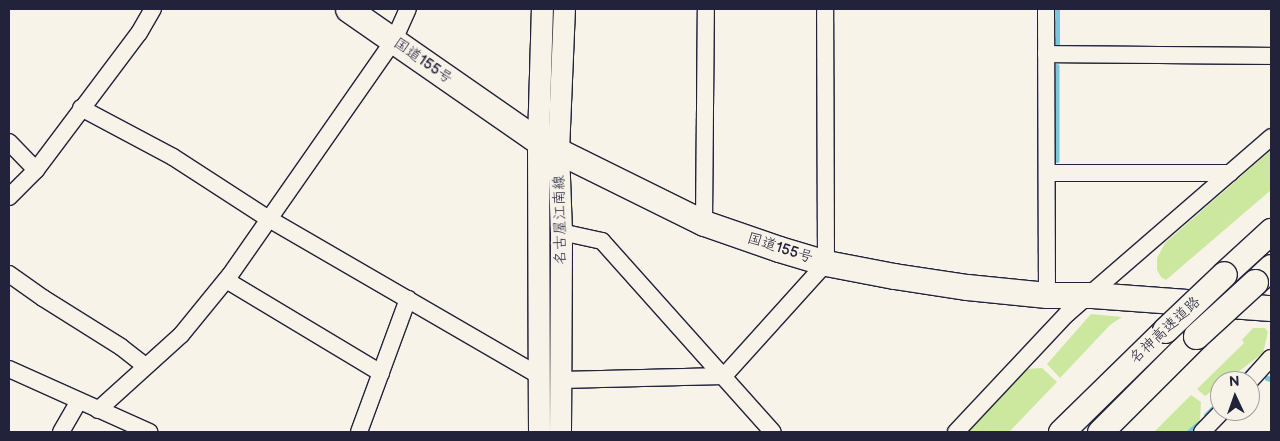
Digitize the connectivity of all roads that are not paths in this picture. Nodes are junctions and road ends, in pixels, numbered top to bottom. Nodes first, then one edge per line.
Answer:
1 (153, 9) edge
2 (348, 9) edge
3 (408, 9) edge
4 (542, 9) edge
5 (564, 9) edge
6 (706, 9) edge
7 (825, 9) edge
8 (1046, 9) edge
9 (394, 40) junction
10 (1046, 54) junction
11 (1271, 56) edge
12 (81, 108) junction
13 (1271, 137) edge
14 (9, 142) edge
15 (548, 146) junction
16 (36, 170) junction
17 (1047, 173) junction
18 (1230, 173) junction
19 (9, 197) edge
20 (269, 220) junction
21 (704, 223) junction
22 (1271, 231) edge
23 (561, 232) junction
24 (826, 263) junction
25 (9, 274) edge
26 (1263, 275) edge
27 (226, 280) junction
28 (1047, 295) junction
29 (1092, 295) junction
30 (408, 300) junction
31 (1271, 308) edge
32 (1271, 358) edge
33 (145, 366) junction
34 (9, 369) edge
35 (1259, 371) edge
36 (381, 373) junction
37 (538, 375) junction
38 (724, 376) junction
39 (561, 380) junction
40 (78, 402) junction
41 (98, 410) junction
42 (61, 432) edge
43 (150, 432) edge
44 (359, 432) edge
45 (539, 432) edge
46 (560, 432) edge
47 (773, 432) edge
48 (956, 432) edge
49 (1061, 432) edge
50 (1100, 432) edge

1 - 12 street
2 - 9 highway, 国道155号
3 - 9 street
4 - 15 main road, 名古屋江南線
5 - 15 main road, 名古屋江南線
6 - 21 street
7 - 24 street
8 - 10 street
9 - 15 highway, 国道155号
9 - 20 street
10 - 11 street
10 - 17 street
12 - 16 street
12 - 20 street
13 - 18 street
14 - 16 street
15 - 21 highway, 国道155号
15 - 23 main road, 名古屋江南線
15 - 37 main road, 名古屋江南線
16 - 19 street
17 - 18 street
17 - 28 street
18 - 29 street
20 - 27 street
20 - 30 street
21 - 24 highway, 国道155号
22 - 49 highway, 名神高速道路, bridge
23 - 38 street
23 - 39 main road, 名古屋江南線
24 - 28 highway, 国道155号
24 - 38 street
25 - 33 street
26 - 50 highway, 名神高速道路, bridge
27 - 33 street
27 - 36 street
28 - 29 highway, 国道155号
29 - 31 highway, 国道155号
29 - 48 street
30 - 36 street
30 - 37 street
32 - 35 street
33 - 41 street
34 - 40 street
36 - 44 street
37 - 45 main road, 名古屋江南線
38 - 39 street
38 - 47 street
39 - 46 main road, 名古屋江南線
40 - 41 street
40 - 42 street
41 - 43 street

